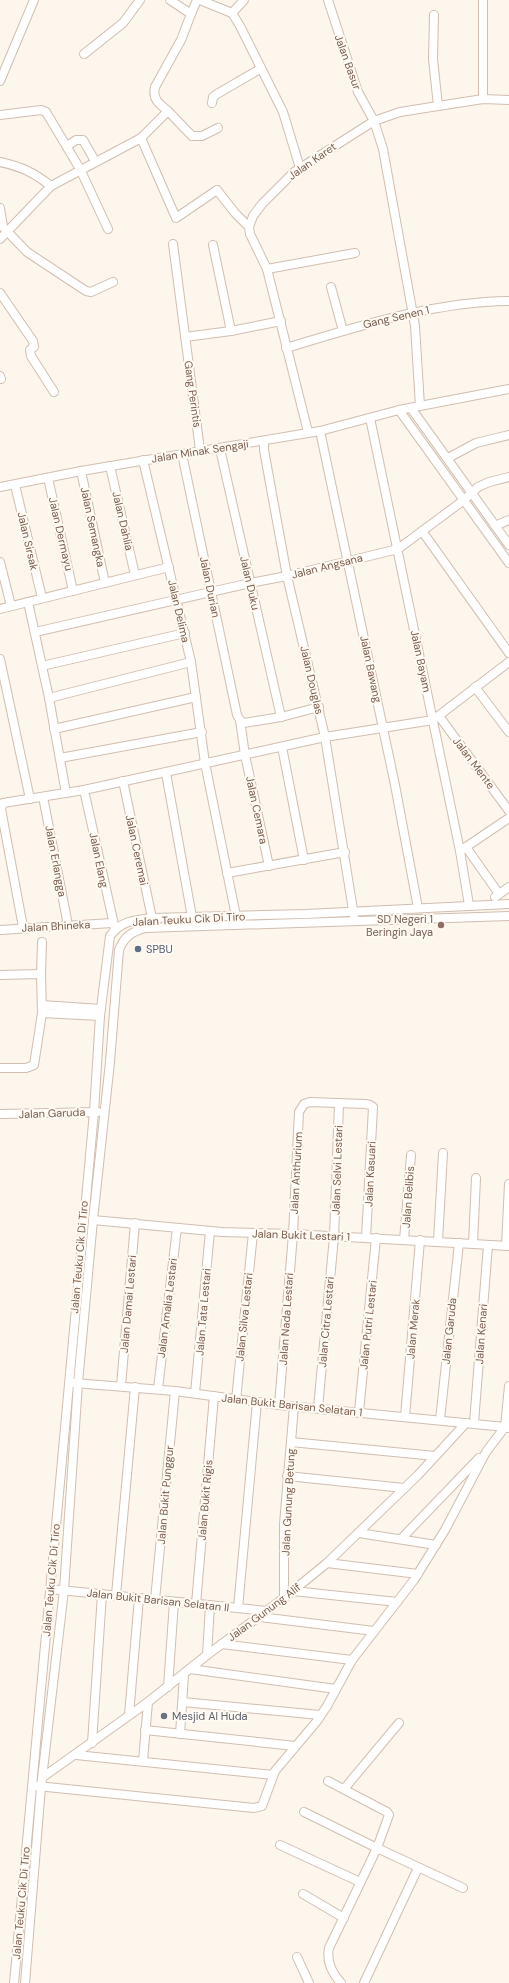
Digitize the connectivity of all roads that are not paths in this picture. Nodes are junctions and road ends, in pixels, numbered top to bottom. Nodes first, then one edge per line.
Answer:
1 (34, 0) edge
2 (140, 0) edge
3 (170, 0) edge
4 (197, 0) edge
5 (200, 0) edge
6 (244, 0) edge
7 (328, 0) edge
8 (483, 0) edge
9 (232, 13) junction
10 (191, 14) junction
11 (434, 15) dead end
12 (84, 54) dead end
13 (260, 69) junction
14 (0, 81) edge
15 (483, 99) junction
16 (509, 100) edge
17 (212, 103) dead end
18 (438, 106) junction
19 (168, 111) junction
20 (0, 115) edge
21 (374, 121) junction
22 (218, 128) dead end
23 (141, 138) junction
24 (67, 146) junction
25 (95, 161) junction
26 (0, 162) edge
27 (300, 168) junction
28 (80, 169) junction
29 (51, 186) junction
30 (0, 208) edge
31 (249, 227) junction
32 (3, 229) edge
33 (108, 229) dead end
34 (0, 239) edge
35 (173, 244) dead end
36 (213, 245) dead end
37 (355, 253) dead end
38 (267, 269) junction
39 (113, 282) dead end
40 (331, 287) dead end
41 (0, 293) edge
42 (509, 301) edge
43 (413, 312) junction
44 (281, 321) junction
45 (231, 331) junction
46 (343, 331) junction
47 (185, 337) junction
48 (286, 348) junction
49 (509, 389) edge
50 (54, 392) dead end
51 (416, 407) junction
52 (399, 410) junction
53 (370, 418) junction
54 (320, 431) junction
55 (308, 432) junction
56 (509, 435) edge
57 (264, 441) junction
58 (220, 449) junction
59 (200, 450) junction
60 (182, 454) junction
61 (448, 458) junction
62 (143, 460) junction
63 (110, 466) junction
64 (80, 471) junction
65 (509, 477) edge
66 (48, 478) junction
67 (15, 485) junction
68 (0, 487) edge
69 (472, 492) junction
70 (464, 500) junction
71 (509, 520) edge
72 (495, 526) junction
73 (422, 531) junction
74 (509, 545) edge
75 (398, 549) junction
76 (348, 560) junction
77 (0, 562) edge
78 (509, 563) edge
79 (169, 567) junction
80 (135, 575) junction
81 (287, 576) junction
82 (105, 583) junction
83 (250, 583) junction
84 (73, 590) junction
85 (211, 592) junction
86 (42, 598) junction
87 (177, 599) junction
88 (28, 602) junction
89 (11, 606) junction
90 (0, 609) edge
91 (35, 632) junction
92 (185, 633) junction
93 (509, 653) edge
94 (0, 659) edge
95 (191, 662) junction
96 (509, 662) edge
97 (42, 666) junction
98 (474, 687) junction
99 (196, 697) junction
100 (49, 698) junction
101 (319, 707) junction
102 (281, 718) junction
103 (436, 718) junction
104 (240, 720) junction
105 (383, 726) junction
106 (54, 729) junction
107 (202, 732) junction
108 (509, 732) edge
109 (325, 737) junction
110 (282, 748) junction
111 (245, 755) junction
112 (60, 758) junction
113 (205, 763) junction
114 (166, 773) junction
115 (123, 782) junction
116 (84, 790) junction
117 (66, 792) junction
118 (43, 797) junction
119 (30, 799) junction
120 (509, 811) edge
121 (509, 818) edge
122 (463, 849) junction
123 (345, 852) junction
124 (304, 860) junction
125 (268, 866) junction
126 (227, 874) junction
127 (509, 887) edge
128 (499, 894) junction
129 (508, 904) edge
130 (469, 905) junction
131 (485, 905) junction
132 (418, 908) junction
133 (354, 912) junction
134 (236, 916) junction
135 (508, 916) edge
136 (192, 917) junction
137 (152, 918) junction
138 (355, 921) junction
139 (68, 925) junction
140 (238, 925) junction
141 (114, 926) junction
142 (23, 927) junction
143 (0, 930) edge
144 (42, 942) dead end
145 (41, 974) junction
146 (0, 975) edge
147 (42, 1009) junction
148 (101, 1012) junction
149 (0, 1068) edge
150 (339, 1104) junction
151 (94, 1112) junction
152 (104, 1112) junction
153 (0, 1114) edge
154 (443, 1153) dead end
155 (411, 1155) dead end
156 (476, 1178) dead end
157 (509, 1184) edge
158 (93, 1220) junction
159 (135, 1223) junction
160 (177, 1228) junction
161 (210, 1231) junction
162 (253, 1233) junction
163 (293, 1234) junction
164 (334, 1237) junction
165 (366, 1238) junction
166 (376, 1238) junction
167 (404, 1240) junction
168 (420, 1240) junction
169 (438, 1242) junction
170 (459, 1243) junction
171 (473, 1244) junction
172 (488, 1245) junction
173 (508, 1246) edge
174 (67, 1383) junction
175 (78, 1383) junction
176 (121, 1386) junction
177 (509, 1386) edge
178 (135, 1387) junction
179 (158, 1389) junction
180 (175, 1391) junction
181 (195, 1394) junction
182 (214, 1396) junction
183 (236, 1400) junction
184 (256, 1402) junction
185 (279, 1405) junction
186 (294, 1406) junction
187 (318, 1408) junction
188 (359, 1412) junction
189 (405, 1417) junction
190 (440, 1420) junction
191 (466, 1423) junction
192 (474, 1423) junction
193 (507, 1427) edge
194 (291, 1442) junction
195 (486, 1452) junction
196 (435, 1456) junction
197 (287, 1476) junction
198 (404, 1488) junction
199 (359, 1533) junction
200 (402, 1538) junction
201 (436, 1545) junction
202 (326, 1563) junction
203 (418, 1574) junction
204 (50, 1589) junction
205 (64, 1590) junction
206 (293, 1591) junction
207 (102, 1594) junction
208 (116, 1595) junction
209 (139, 1598) junction
210 (284, 1598) junction
211 (155, 1600) junction
212 (174, 1602) junction
213 (396, 1602) junction
214 (196, 1604) junction
215 (210, 1605) junction
216 (238, 1608) junction
217 (267, 1611) junction
218 (260, 1617) junction
219 (374, 1631) junction
220 (222, 1644) junction
221 (207, 1655) junction
222 (352, 1660) junction
223 (187, 1672) junction
224 (168, 1687) junction
225 (336, 1689) junction
226 (148, 1702) junction
227 (183, 1702) junction
228 (129, 1715) junction
229 (320, 1716) junction
230 (400, 1723) dead end
231 (145, 1730) junction
232 (180, 1734) junction
233 (92, 1743) junction
234 (295, 1746) junction
235 (76, 1755) junction
236 (143, 1761) junction
237 (273, 1775) junction
238 (43, 1777) junction
239 (328, 1781) dead end
240 (32, 1786) junction
241 (42, 1787) junction
242 (344, 1789) junction
243 (304, 1812) dead end
244 (280, 1845) dead end
245 (377, 1848) junction
246 (418, 1868) junction
247 (360, 1882) junction
248 (463, 1888) dead end
249 (303, 1894) dead end
250 (344, 1918) junction
251 (297, 1957) dead end
252 (14, 1983) edge
253 (24, 1983) edge
254 (309, 1983) edge
255 (341, 1983) edge
256 (364, 1983) edge

1 - 14 street
2 - 12 street
3 - 10 street
4 - 10 street
5 - 9 street
6 - 9 street
7 - 21 street, Jalan Basur
8 - 15 street
9 - 13 street
10 - 19 street
11 - 18 street
13 - 17 street
13 - 27 street
15 - 16 street, Jalan Karet
15 - 18 street, Jalan Karet
18 - 21 street, Jalan Karet
19 - 22 street
19 - 23 street
20 - 24 street
21 - 27 street, Jalan Karet
21 - 43 street, Jalan Basur
23 - 25 street
23 - 31 street
24 - 25 street
24 - 28 street
25 - 28 street
26 - 29 street
27 - 31 street, Jalan Karet
28 - 29 street
28 - 33 street
29 - 32 street
30 - 32 street
31 - 38 street
32 - 34 street
32 - 39 street
35 - 47 street, Gang Perintis
36 - 45 street
37 - 38 street
38 - 44 street
40 - 46 street
41 - 50 street
42 - 43 street, Gang Senen 1
43 - 46 street, Gang Senen 1
43 - 51 street, Jalan Basur
44 - 45 street
44 - 48 street
45 - 47 street
46 - 48 street, Gang Senen 1
47 - 59 street, Gang Perintis
48 - 55 street
49 - 51 street, Jalan Minak Sengaji
51 - 52 street, Jalan Minak Sengaji
51 - 61 street
52 - 53 street, Jalan Minak Sengaji
52 - 70 street
53 - 54 street, Jalan Minak Sengaji
53 - 75 street, Jalan Bayam
54 - 55 street, Jalan Minak Sengaji
54 - 76 street, Jalan Bawang
55 - 57 street, Jalan Minak Sengaji
56 - 61 street
57 - 58 street, Jalan Minak Sengaji
57 - 81 street, Jalan Douglas
58 - 59 street, Jalan Minak Sengaji
58 - 83 street, Jalan Duku
59 - 60 street, Jalan Minak Sengaji
60 - 62 street, Jalan Minak Sengaji
60 - 85 street, Jalan Durian
61 - 69 street
62 - 63 street, Jalan Minak Sengaji
62 - 79 street, Jalan Delima
63 - 64 street, Jalan Minak Sengaji
63 - 80 street, Jalan Dahlia
64 - 66 street, Jalan Minak Sengaji
64 - 82 street, Jalan Semangka
65 - 69 street, Jalan Angsana
66 - 67 street, Jalan Minak Sengaji
66 - 84 street, Jalan Dermayu
67 - 68 street, Jalan Minak Sengaji
67 - 86 street, Jalan Sirsak
69 - 70 street, Jalan Angsana
69 - 72 street
70 - 73 street, Jalan Angsana
70 - 78 street
71 - 72 street
72 - 74 street
73 - 75 street, Jalan Angsana
73 - 93 street
75 - 76 street, Jalan Angsana
75 - 103 street, Jalan Bayam
76 - 81 street, Jalan Angsana
76 - 105 street, Jalan Bawang
77 - 89 street
79 - 80 street
79 - 87 street, Jalan Delima
80 - 82 street
81 - 83 street, Jalan Angsana
81 - 101 street, Jalan Douglas
82 - 84 street
83 - 85 street, Jalan Angsana
83 - 102 street, Jalan Duku
84 - 86 street
85 - 87 street, Jalan Angsana
85 - 104 street, Jalan Durian
86 - 88 street
87 - 91 street, Jalan Angsana
87 - 92 street, Jalan Delima
88 - 89 street
88 - 91 street
89 - 90 street
91 - 97 street
92 - 95 street, Jalan Delima
92 - 97 street
94 - 119 street
95 - 99 street, Jalan Delima
95 - 100 street
96 - 98 street
97 - 100 street
98 - 103 street
98 - 108 street
99 - 106 street
99 - 107 street, Jalan Delima
100 - 106 street
101 - 102 street
101 - 109 street, Jalan Douglas
102 - 104 street
103 - 105 street
103 - 120 street, Jalan Mente
103 - 122 street, Jalan Bayam
104 - 111 street, Jalan Durian
105 - 109 street
105 - 132 street, Jalan Bawang
106 - 112 street
107 - 112 street
107 - 113 street, Jalan Delima
109 - 110 street
109 - 123 street, Jalan Douglas
110 - 111 street
110 - 124 street
111 - 113 street
111 - 125 street, Jalan Cemara
112 - 117 street
113 - 114 street
113 - 126 street, Jalan Delima
114 - 115 street
114 - 136 street
115 - 116 street
115 - 137 street, Jalan Ceremai
116 - 117 street
116 - 141 street, Jalan Elang
117 - 118 street
118 - 119 street
118 - 139 street, Jalan Erlangga
119 - 142 street
121 - 122 street
122 - 128 street
122 - 130 street, Jalan Bayam
123 - 124 street
123 - 133 street, Jalan Douglas
124 - 125 street
125 - 126 street
126 - 134 street, Jalan Delima
127 - 128 street
128 - 131 street
129 - 131 street, Jalan Teuku Cik Di Tiro
129 - 135 street
130 - 131 street, Jalan Teuku Cik Di Tiro
130 - 132 street, Jalan Teuku Cik Di Tiro
132 - 133 street, Jalan Teuku Cik Di Tiro
133 - 134 street, Jalan Teuku Cik Di Tiro
133 - 138 street, Jalan Douglas
134 - 136 street, Jalan Teuku Cik Di Tiro
134 - 140 street, Jalan Delima
135 - 138 street, Jalan Teuku Cik Di Tiro
136 - 137 street, Jalan Teuku Cik Di Tiro
137 - 141 street, Jalan Teuku Cik Di Tiro
138 - 140 street, Jalan Teuku Cik Di Tiro
139 - 141 street, Jalan Bhineka
139 - 142 street, Jalan Bhineka
140 - 152 street, Jalan Teuku Cik Di Tiro
141 - 148 street, Jalan Teuku Cik Di Tiro
142 - 143 street, Jalan Bhineka
144 - 145 street
145 - 146 street
145 - 147 street
147 - 148 street
147 - 149 street
148 - 151 street, Jalan Teuku Cik Di Tiro
150 - 163 street, Jalan Anthurium
150 - 164 street, Jalan Selvi Lestari
150 - 165 street, Jalan Kasuari
151 - 152 street, Jalan Garuda
151 - 153 street, Jalan Garuda
151 - 174 street, Jalan Teuku Cik Di Tiro
152 - 158 street, Jalan Teuku Cik Di Tiro
154 - 169 street
155 - 167 street, Jalan Belibis
156 - 171 street
157 - 173 street
158 - 159 street, Jalan Bukit Lestari 1
158 - 175 street, Jalan Teuku Cik Di Tiro
159 - 160 street, Jalan Bukit Lestari 1
159 - 176 street, Jalan Damai Lestari
160 - 161 street, Jalan Bukit Lestari 1
160 - 179 street, Jalan Amalia Lestari
161 - 162 street, Jalan Bukit Lestari 1
161 - 181 street, Jalan Tata Lestari
162 - 163 street, Jalan Bukit Lestari 1
162 - 183 street, Jalan Silva Lestari
163 - 164 street, Jalan Bukit Lestari 1
163 - 185 street, Jalan Nada Lestari
164 - 165 street, Jalan Bukit Lestari 1
164 - 187 street, Jalan Citra Lestari
165 - 166 street, Jalan Bukit Lestari 1
166 - 167 street, Jalan Bukit Lestari 1
166 - 188 street, Jalan Putri Lestari
167 - 168 street, Jalan Bukit Lestari 1
168 - 169 street, Jalan Bukit Lestari 1
168 - 189 street, Jalan Merak
169 - 170 street, Jalan Bukit Lestari 1
170 - 171 street, Jalan Bukit Lestari 1
170 - 190 street, Jalan Garuda
171 - 172 street, Jalan Bukit Lestari 1
172 - 173 street, Jalan Bukit Lestari 1
172 - 192 street, Jalan Kenari
174 - 175 street, Jalan Bukit Barisan Selatan 1
174 - 204 street, Jalan Teuku Cik Di Tiro
175 - 176 street, Jalan Bukit Barisan Selatan 1
175 - 205 street, Jalan Teuku Cik Di Tiro
176 - 178 street, Jalan Bukit Barisan Selatan 1
177 - 193 street
178 - 179 street, Jalan Bukit Barisan Selatan 1
178 - 208 street
179 - 180 street, Jalan Bukit Barisan Selatan 1
180 - 181 street, Jalan Bukit Barisan Selatan 1
180 - 211 street, Jalan Bukit Punggur
181 - 182 street, Jalan Bukit Barisan Selatan 1
182 - 183 street, Jalan Bukit Barisan Selatan 1
182 - 214 street, Jalan Bukit Rigis
183 - 184 street, Jalan Bukit Barisan Selatan 1
184 - 185 street, Jalan Bukit Barisan Selatan 1
184 - 216 street
185 - 186 street, Jalan Bukit Barisan Selatan 1
186 - 187 street, Jalan Bukit Barisan Selatan 1
186 - 194 street, Jalan Gunung Betung
187 - 188 street, Jalan Bukit Barisan Selatan 1
188 - 189 street, Jalan Bukit Barisan Selatan 1
189 - 190 street, Jalan Bukit Barisan Selatan 1
190 - 191 street, Jalan Bukit Barisan Selatan 1
191 - 192 street, Jalan Bukit Barisan Selatan 1
191 - 196 street, Jalan Gunung Alif
192 - 193 street, Jalan Bukit Barisan Selatan 1
193 - 195 street
194 - 196 street
194 - 197 street, Jalan Gunung Betung
195 - 200 street
195 - 201 street
196 - 198 street, Jalan Gunung Alif
197 - 198 street
197 - 210 street, Jalan Gunung Betung
198 - 199 street, Jalan Gunung Alif
199 - 200 street
199 - 202 street, Jalan Gunung Alif
200 - 201 street
201 - 203 street
202 - 203 street
202 - 206 street, Jalan Gunung Alif
203 - 213 street
204 - 205 street, Jalan Bukit Barisan Selatan II
204 - 240 street, Jalan Teuku Cik Di Tiro
205 - 207 street, Jalan Bukit Barisan Selatan II
205 - 238 street, Jalan Teuku Cik Di Tiro
206 - 210 street, Jalan Gunung Alif
206 - 213 street
207 - 208 street, Jalan Bukit Barisan Selatan II
207 - 233 street
208 - 209 street, Jalan Bukit Barisan Selatan II
209 - 211 street, Jalan Bukit Barisan Selatan II
209 - 228 street
210 - 217 street, Jalan Gunung Alif
211 - 212 street, Jalan Bukit Barisan Selatan II
212 - 214 street, Jalan Bukit Barisan Selatan II
212 - 224 street
213 - 219 street
214 - 215 street, Jalan Bukit Barisan Selatan II
215 - 216 street, Jalan Bukit Barisan Selatan II
215 - 221 street
216 - 217 street, Jalan Bukit Barisan Selatan II
217 - 218 street, Jalan Gunung Alif
218 - 219 street
218 - 220 street, Jalan Gunung Alif
219 - 222 street
220 - 221 street, Jalan Gunung Alif
220 - 222 street
221 - 223 street, Jalan Gunung Alif
222 - 225 street
223 - 224 street, Jalan Gunung Alif
223 - 225 street
223 - 227 street
224 - 226 street, Jalan Gunung Alif
225 - 229 street
226 - 228 street, Jalan Gunung Alif
226 - 231 street
227 - 229 street
227 - 232 street
228 - 233 street, Jalan Gunung Alif
229 - 234 street
230 - 242 street
231 - 232 street
231 - 236 street
232 - 234 street
233 - 235 street, Jalan Gunung Alif
234 - 237 street
235 - 236 street
235 - 238 street, Jalan Gunung Alif
236 - 237 street
237 - 241 street
238 - 241 street, Jalan Teuku Cik Di Tiro
239 - 242 street
240 - 241 street
240 - 252 street, Jalan Teuku Cik Di Tiro
241 - 253 street, Jalan Teuku Cik Di Tiro
242 - 245 street
243 - 245 street
244 - 247 street
245 - 246 street
245 - 247 street
246 - 248 street
246 - 256 street
247 - 250 street
249 - 250 street
250 - 255 street
251 - 254 street

